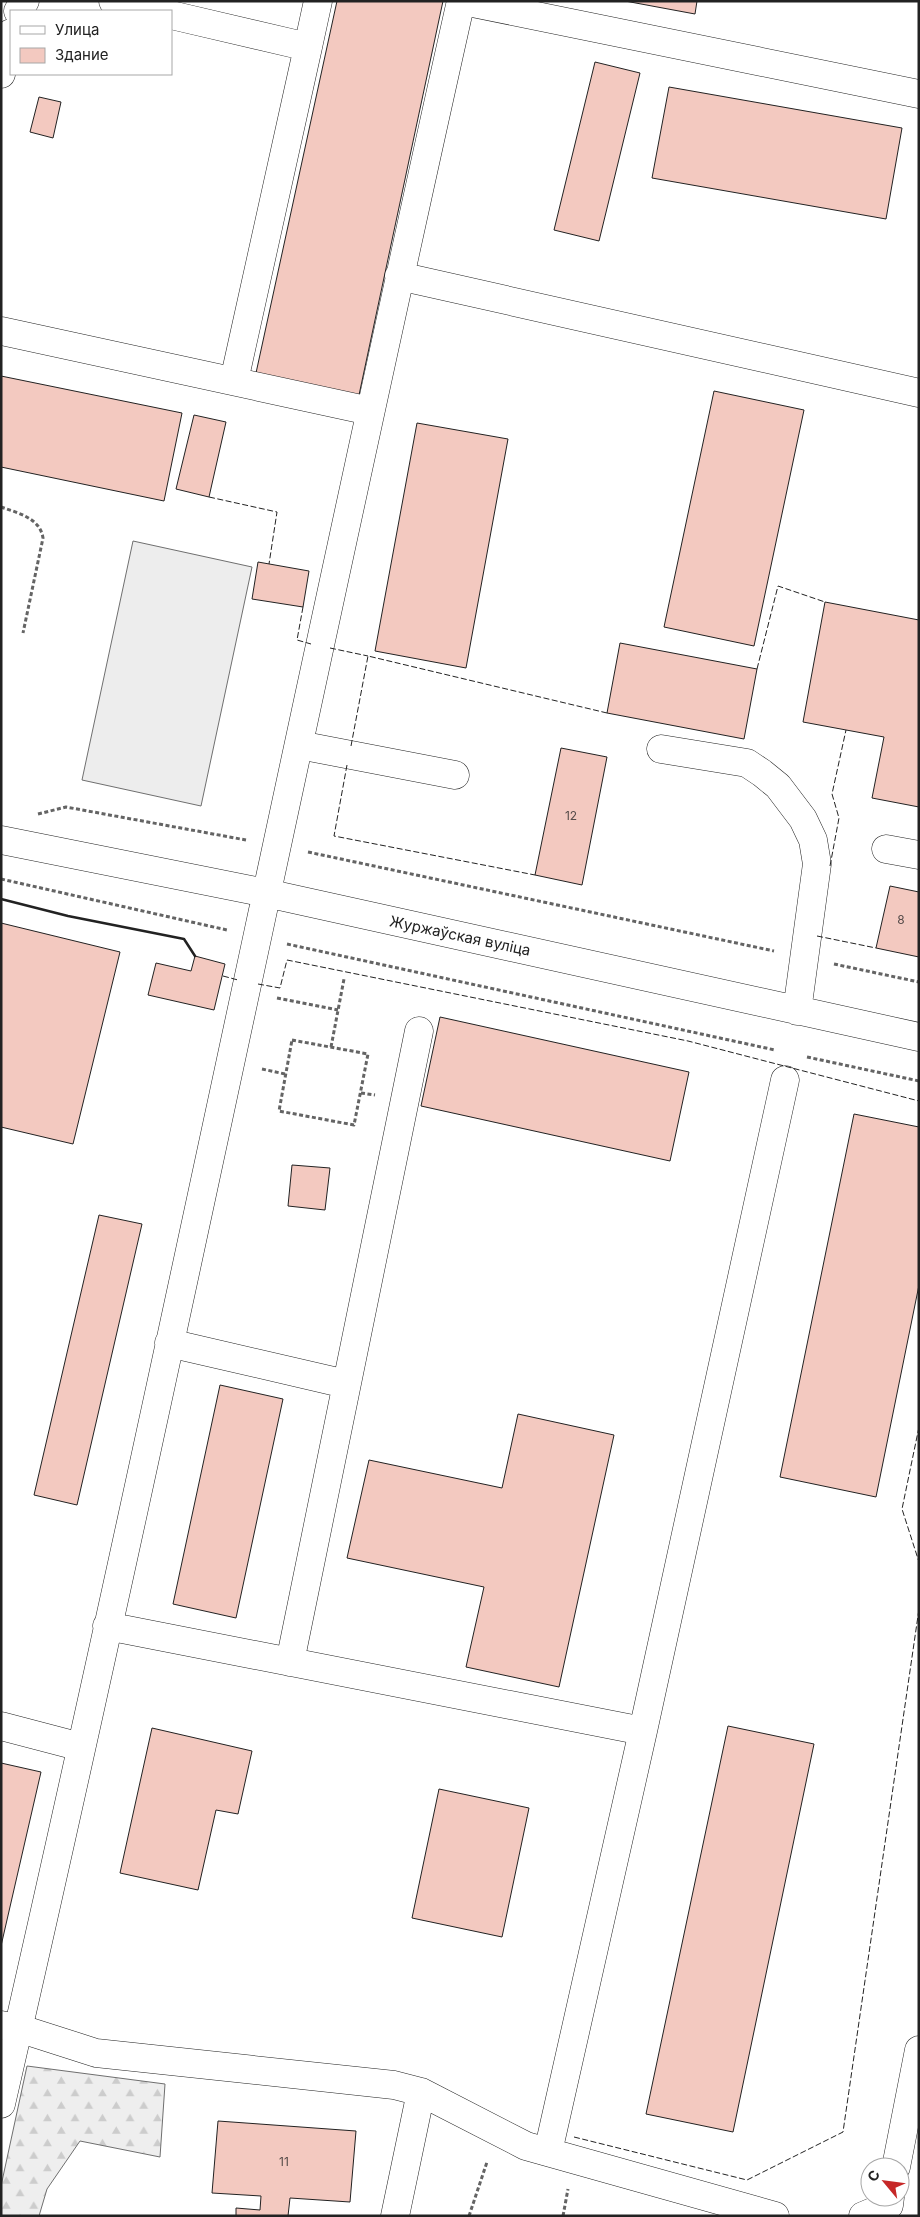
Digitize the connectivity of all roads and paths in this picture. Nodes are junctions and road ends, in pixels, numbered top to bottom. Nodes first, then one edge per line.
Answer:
1 (113, 1) edge
2 (318, 1) edge
3 (462, 1) edge
4 (152, 10) edge
5 (172, 15) edge
6 (10, 37) edge
7 (308, 47) junction
8 (1, 74) edge
9 (919, 94) edge
10 (400, 276) junction
11 (1, 331) edge
12 (234, 381) junction
13 (919, 392) edge
14 (370, 411) junction
15 (1, 507) edge
16 (23, 633) dead end
17 (299, 745) junction
18 (660, 749) dead end
19 (455, 775) dead end
20 (37, 814) dead end
21 (1, 840) edge
22 (277, 845) junction
23 (886, 849) dead end
24 (919, 855) edge
25 (1, 879) edge
26 (266, 893) junction
27 (256, 937) junction
28 (804, 957) junction
29 (344, 979) dead end
30 (919, 982) edge
31 (245, 992) junction
32 (338, 1010) junction
33 (797, 1011) junction
34 (419, 1031) dead end
35 (919, 1038) edge
36 (331, 1047) junction
37 (782, 1052) dead end
38 (802, 1056) dead end
39 (785, 1080) dead end
40 (919, 1081) edge
41 (168, 1343) junction
42 (346, 1384) junction
43 (107, 1626) junction
44 (290, 1662) junction
45 (1, 1726) edge
46 (643, 1731) junction
47 (81, 1747) junction
48 (10, 2027) edge
49 (919, 2050) edge
50 (421, 2092) junction
51 (1, 2104) edge
52 (498, 2130) junction
53 (548, 2152) junction
54 (898, 2157) edge
55 (884, 2207) edge
56 (395, 2216) edge
57 (469, 2216) edge
58 (775, 2216) edge
59 (863, 2216) edge

1 - 4 street
2 - 7 street
3 - 9 street
3 - 10 street
5 - 7 street
6 - 8 street
7 - 12 street
10 - 13 street
10 - 14 street
11 - 12 street
12 - 14 street
14 - 17 street
15 - 16 path
17 - 19 street
17 - 22 street
18 - 28 street
20 - 22 path
21 - 26 street, Журжаўская вуліца
22 - 26 street
22 - 28 path
23 - 24 street
25 - 27 path
26 - 27 street
26 - 33 street, Журжаўская вуліца
27 - 31 street
27 - 37 path
28 - 30 path
28 - 33 street
29 - 32 path
31 - 32 path
31 - 41 street
32 - 36 path
33 - 35 street, Журжаўская вуліца
34 - 42 street
36 - 36 path
38 - 40 path
39 - 46 street
41 - 42 street
41 - 43 street
42 - 44 street
43 - 44 street
43 - 47 street
44 - 46 street
45 - 47 street
46 - 53 street
47 - 48 street
48 - 50 street
48 - 51 street
49 - 54 street
50 - 52 street
50 - 56 street
52 - 53 street
52 - 57 path
53 - 58 street
55 - 59 street

